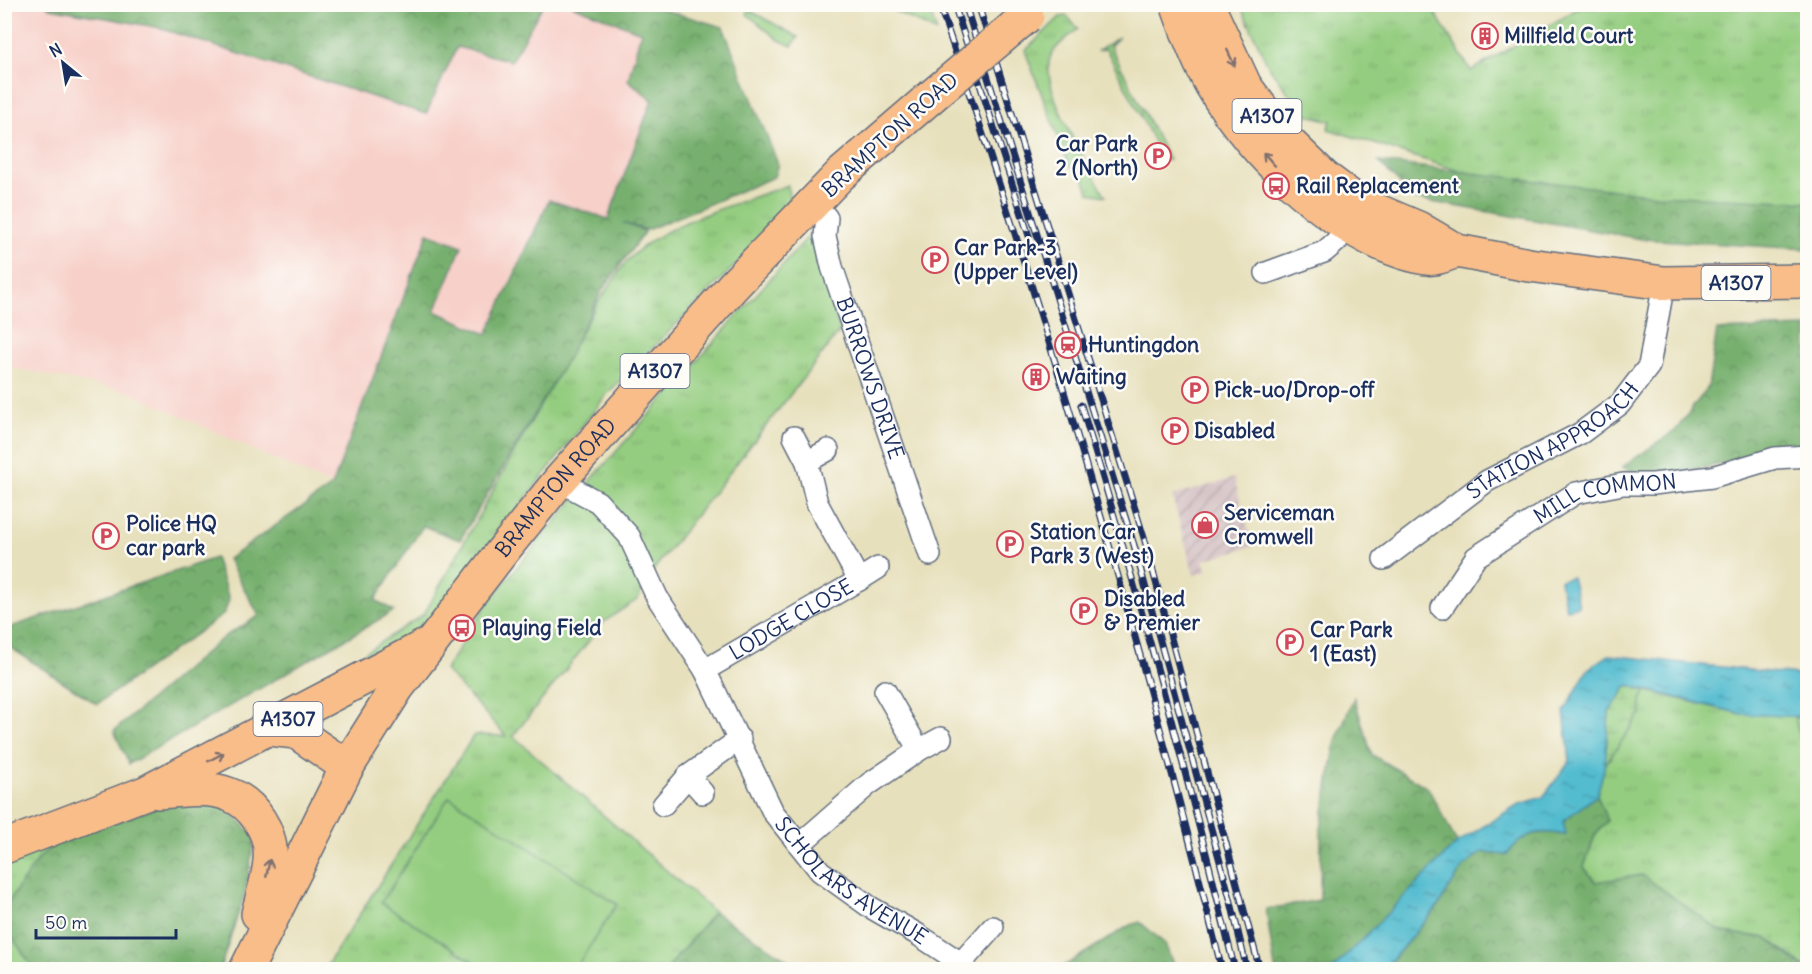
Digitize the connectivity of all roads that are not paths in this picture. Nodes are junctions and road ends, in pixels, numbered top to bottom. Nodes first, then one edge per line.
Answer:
1 (1159, 4) edge
2 (1177, 4) edge
3 (1207, 4) edge
4 (1033, 10) edge
5 (1190, 41) junction
6 (814, 202) junction
7 (1352, 213) junction
8 (1266, 273) dead end
9 (1808, 281) edge
10 (1664, 284) junction
11 (794, 437) dead end
12 (828, 450) dead end
13 (1808, 456) edge
14 (807, 462) junction
15 (558, 481) junction
16 (930, 555) dead end
17 (1384, 560) dead end
18 (878, 568) dead end
19 (859, 580) junction
20 (1442, 608) dead end
21 (430, 644) junction
22 (705, 670) junction
23 (885, 691) dead end
24 (269, 729) junction
25 (941, 738) dead end
26 (740, 739) junction
27 (919, 750) junction
28 (347, 767) junction
29 (688, 776) junction
30 (145, 792) junction
31 (703, 793) dead end
32 (663, 805) dead end
33 (800, 844) junction
34 (4, 847) edge
35 (993, 927) dead end
36 (965, 966) edge
37 (246, 968) edge

1 - 5 main road, A1307
2 - 5 main road
3 -> 7 main road, A1307
4 - 6 main road, BRAMPTON ROAD / A1307, bridge
7 -> 5 main road, A1307
6 - 15 main road, BRAMPTON ROAD / A1307
6 - 16 street, BURROWS DRIVE
7 - 8 street
7 - 10 main road, A1307
9 - 10 main road, A1307
10 - 17 street, STATION APPROACH
11 - 14 street, LODGE CLOSE
12 - 14 street
13 - 20 street, MILL COMMON
14 - 19 street, LODGE CLOSE
15 - 21 main road, BRAMPTON ROAD / A1307
15 - 22 street, SCHOLARS AVENUE
18 - 19 street
19 - 22 street, LODGE CLOSE
21 - 24 main road, A1307
21 - 28 main road, BRAMPTON ROAD / A1307
22 - 26 street, SCHOLARS AVENUE
23 - 27 street
24 - 28 main road
30 -> 24 main road, A1307
25 - 27 street
26 - 29 street
26 - 33 street, SCHOLARS AVENUE
27 - 33 street
28 - 37 main road, BRAMPTON ROAD / A1307
29 - 31 street
29 - 32 street
30 - 34 main road, A1307
37 -> 30 main road
33 - 36 street, SCHOLARS AVENUE
35 - 36 street, SCHOLARS AVENUE

